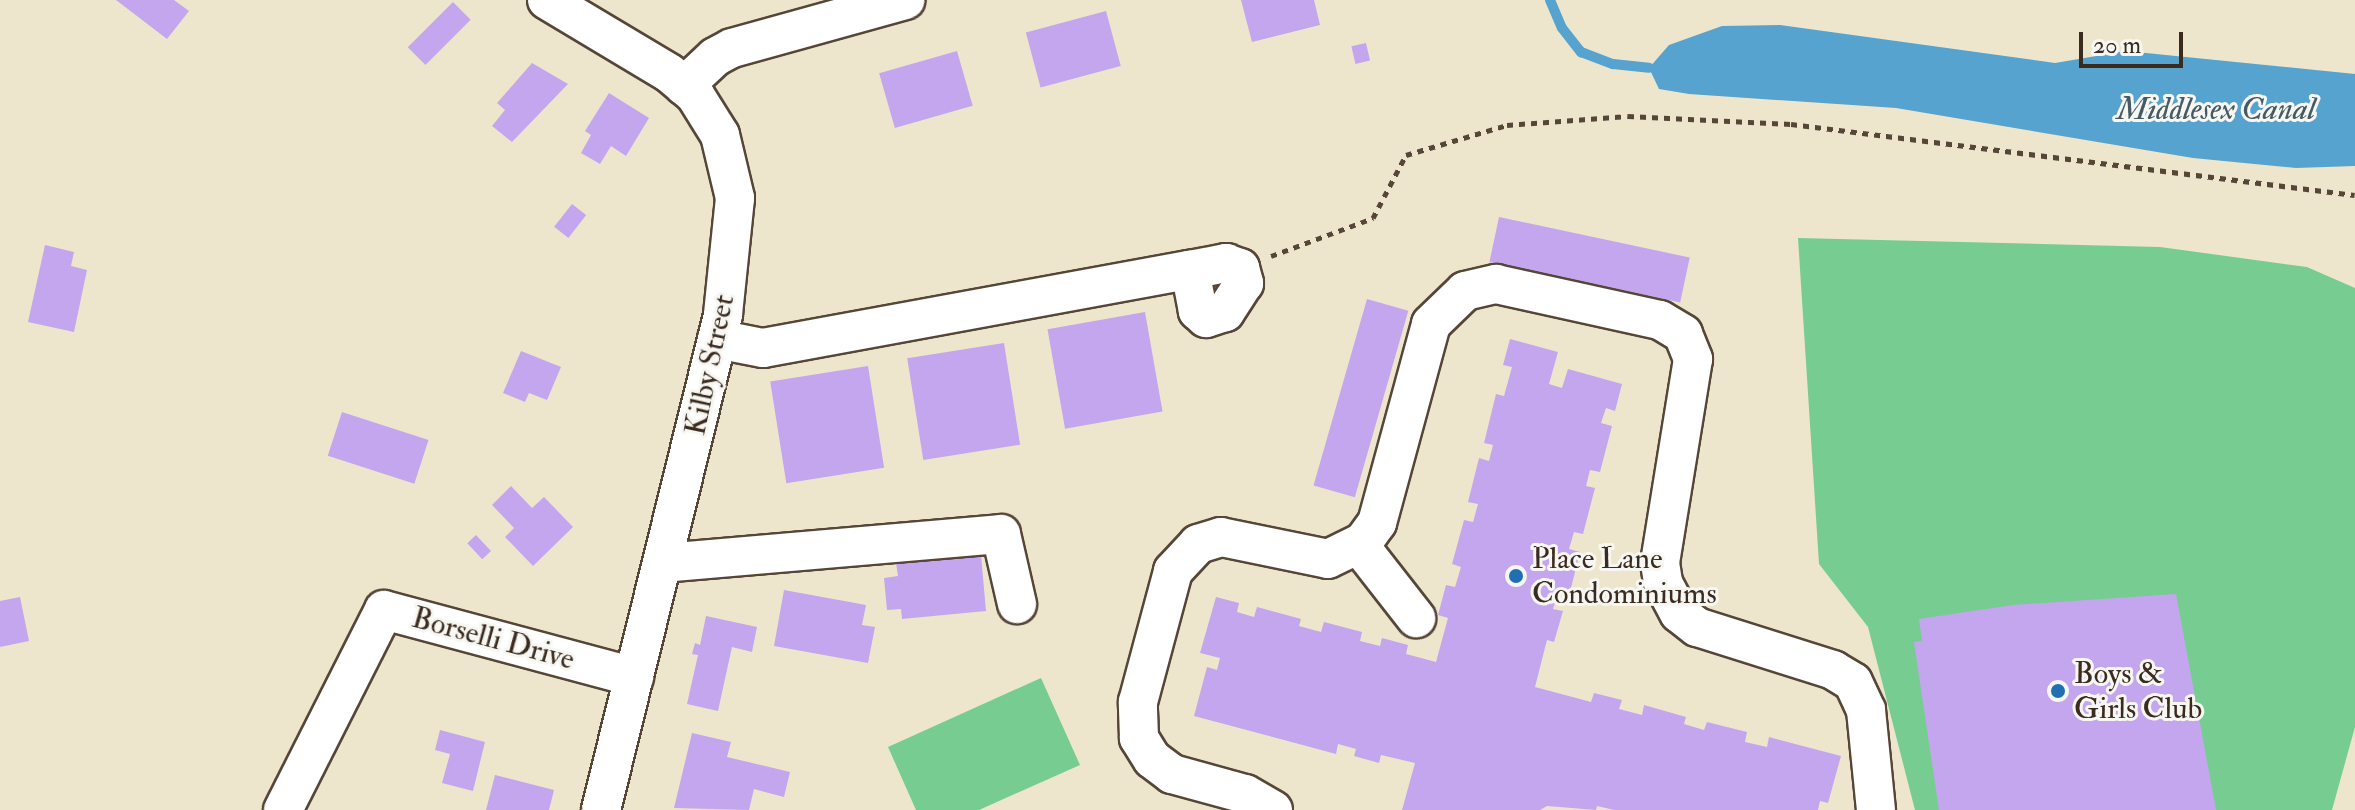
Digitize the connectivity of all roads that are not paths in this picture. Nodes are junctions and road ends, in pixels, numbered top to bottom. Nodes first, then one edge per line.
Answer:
1 (547, 0) edge
2 (905, 0) edge
3 (684, 86) junction
4 (1190, 270) junction
5 (717, 339) junction
6 (1359, 545) junction
7 (663, 563) junction
8 (1017, 604) dead end
9 (1416, 618) dead end
10 (634, 677) junction
11 (283, 810) edge
12 (601, 810) edge
13 (1273, 810) edge
14 (1876, 810) edge

1 - 3 street, Kilby Street
2 - 3 street
3 - 5 street, Kilby Street
4 - 4 street
4 - 5 street
5 - 7 street, Kilby Street
6 - 9 street
6 - 13 street
6 - 14 street
7 - 8 street
7 - 10 street, Kilby Street
10 - 11 street, Borselli Drive
10 - 12 street, Kilby Street

